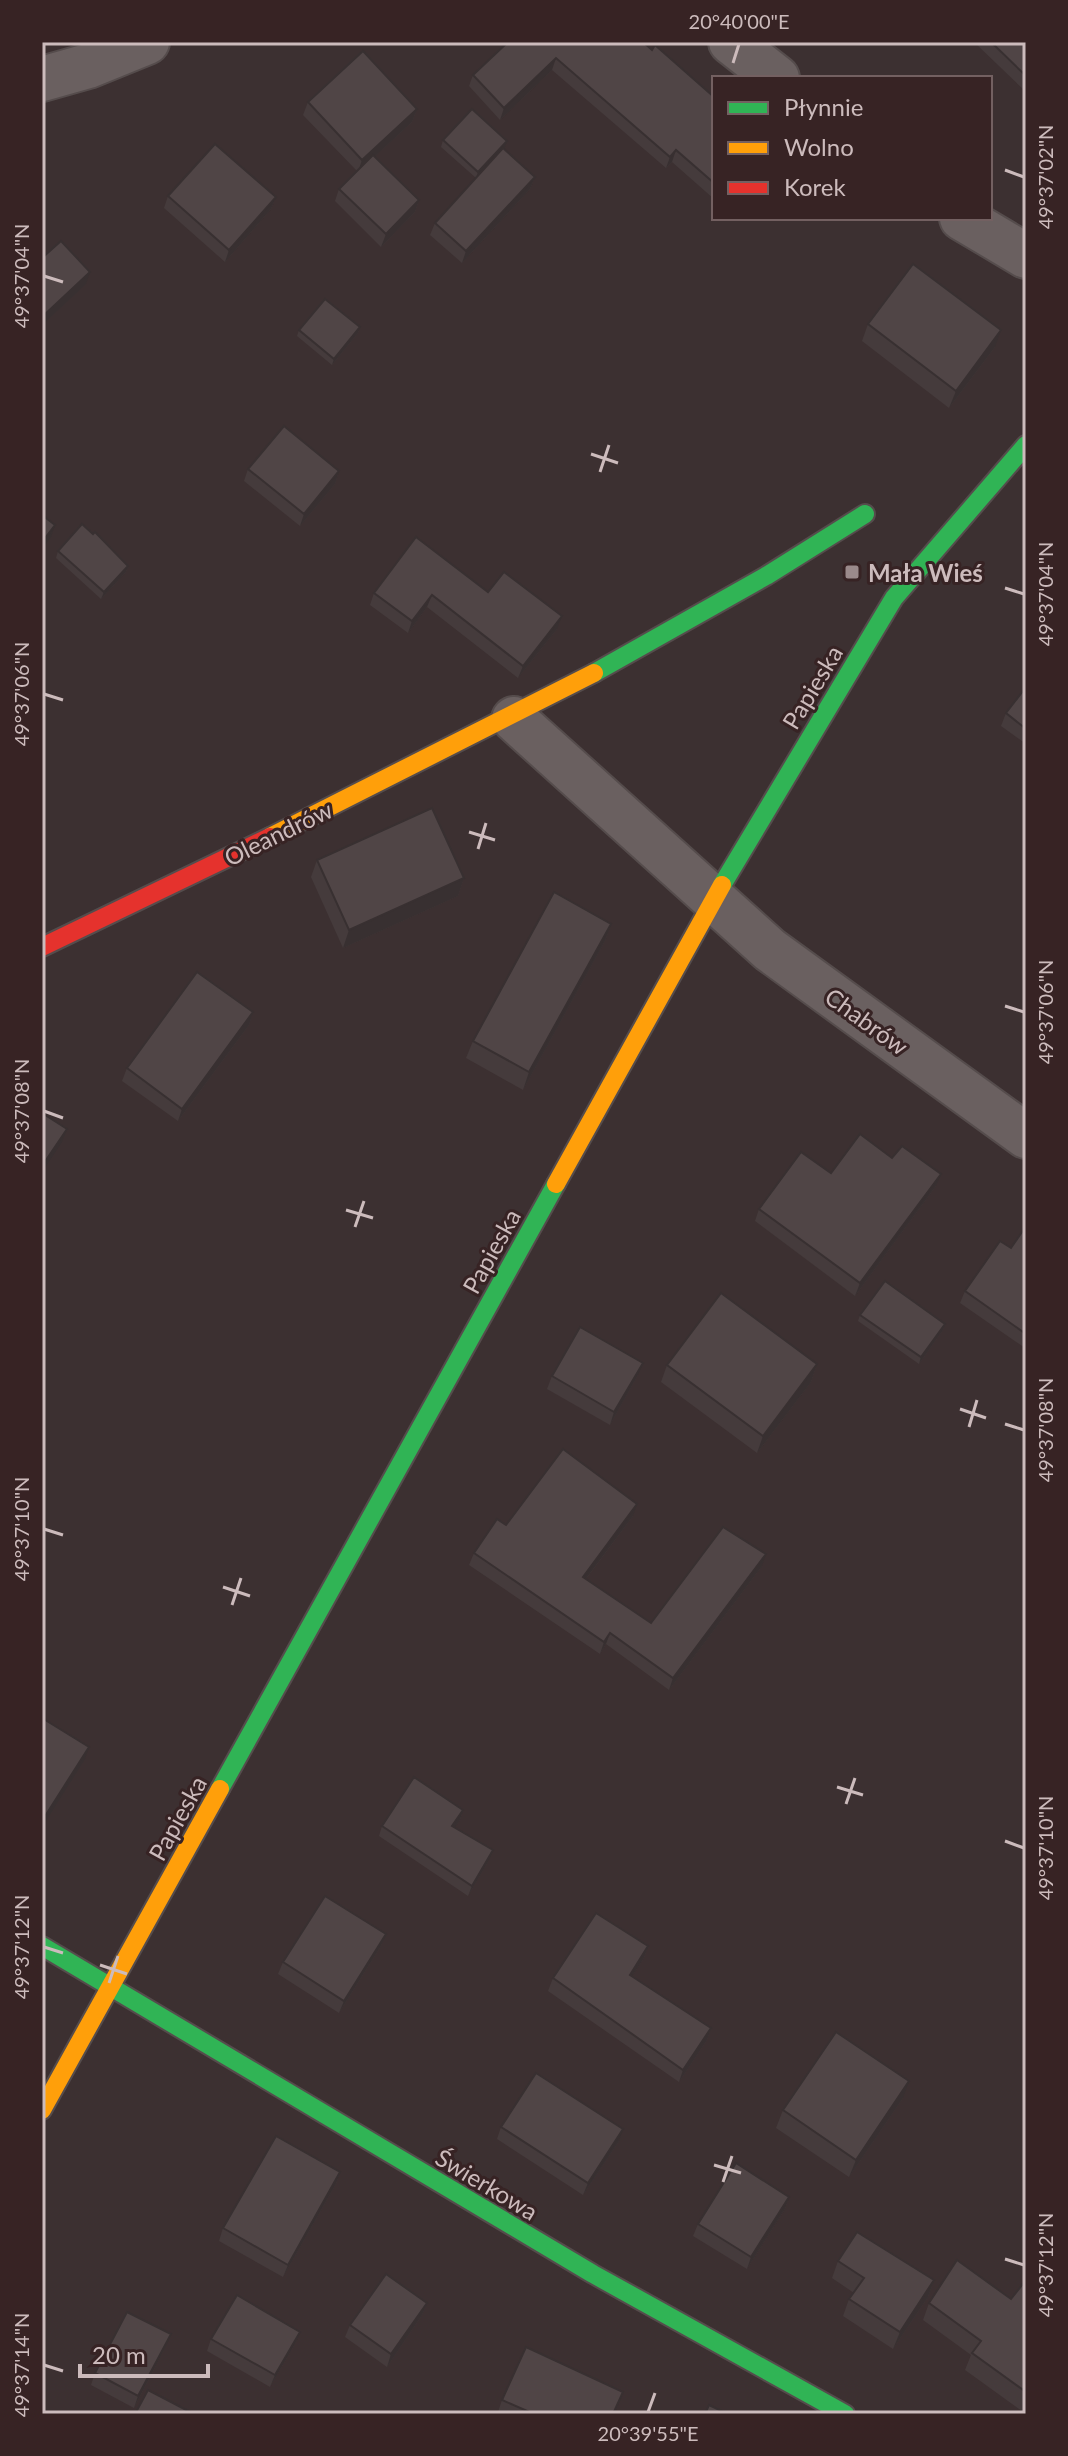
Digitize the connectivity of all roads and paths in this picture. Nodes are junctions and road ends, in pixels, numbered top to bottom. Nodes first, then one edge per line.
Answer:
1 (147, 42) edge
2 (731, 42) edge
3 (774, 76) edge
4 (42, 79) edge
5 (965, 220) edge
6 (1026, 256) edge
7 (1026, 445) edge
8 (865, 514) dead end
9 (514, 719) junction
10 (715, 898) junction
11 (42, 947) edge
12 (1026, 1136) edge
13 (42, 1946) edge
14 (109, 1988) junction
15 (42, 2110) edge
16 (845, 2414) edge

1 - 4 street
2 - 3 street
5 - 6 street
7 - 10 street, Papieska
8 - 9 street, Oleandrów
9 - 10 street
9 - 11 street, Oleandrów
10 - 12 street, Chabrów
10 - 14 street, Papieska
13 - 14 street, Świerkowa
14 - 15 street, Papieska
14 - 16 street, Świerkowa

